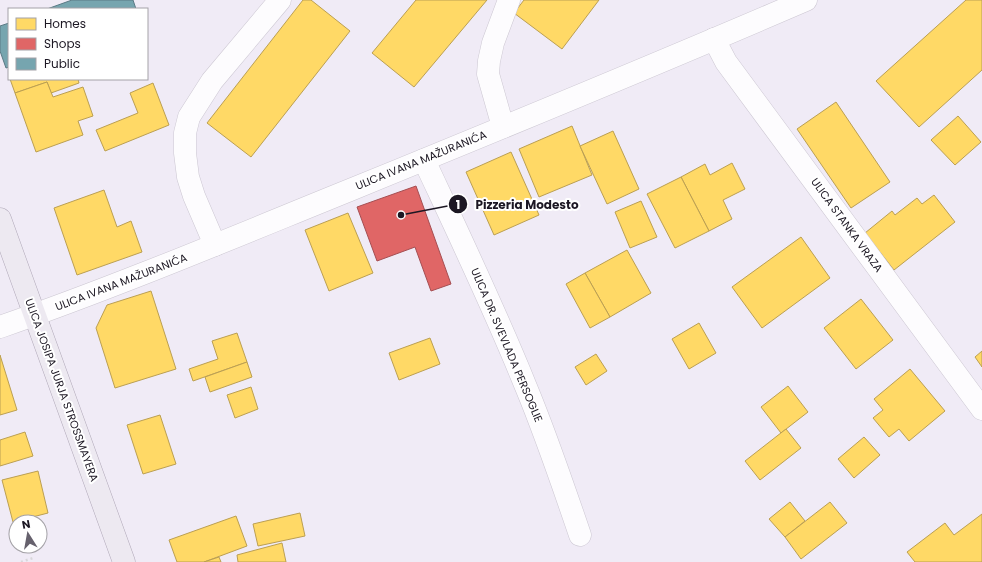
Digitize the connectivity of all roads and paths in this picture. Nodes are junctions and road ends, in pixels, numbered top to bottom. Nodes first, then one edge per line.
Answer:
1 (280, 0) edge
2 (509, 0) edge
3 (806, 0) edge
4 (714, 40) junction
5 (503, 127) junction
6 (424, 160) junction
7 (0, 219) edge
8 (216, 245) junction
9 (34, 314) junction
10 (0, 327) edge
11 (982, 409) edge
12 (580, 535) dead end
13 (33, 558) dead end
14 (21, 562) edge
15 (124, 562) edge

1 - 8 street
2 - 5 street
3 - 4 street, ULICA IVANA MAŽURANIĆA
4 - 5 street, ULICA IVANA MAŽURANIĆA
4 - 11 street, ULICA STANKA VRAZA
5 - 6 street, ULICA IVANA MAŽURANIĆA
6 - 8 street, ULICA IVANA MAŽURANIĆA
6 - 12 street, ULICA DR. SVEVLADA PERSOGLIE
7 - 9 main road, ULICA JOSIPA JURJA STROSSMAYERA
8 - 9 street, ULICA IVANA MAŽURANIĆA
9 - 10 street, ULICA IVANA MAŽURANIĆA
9 - 15 main road, ULICA JOSIPA JURJA STROSSMAYERA
13 - 14 path

